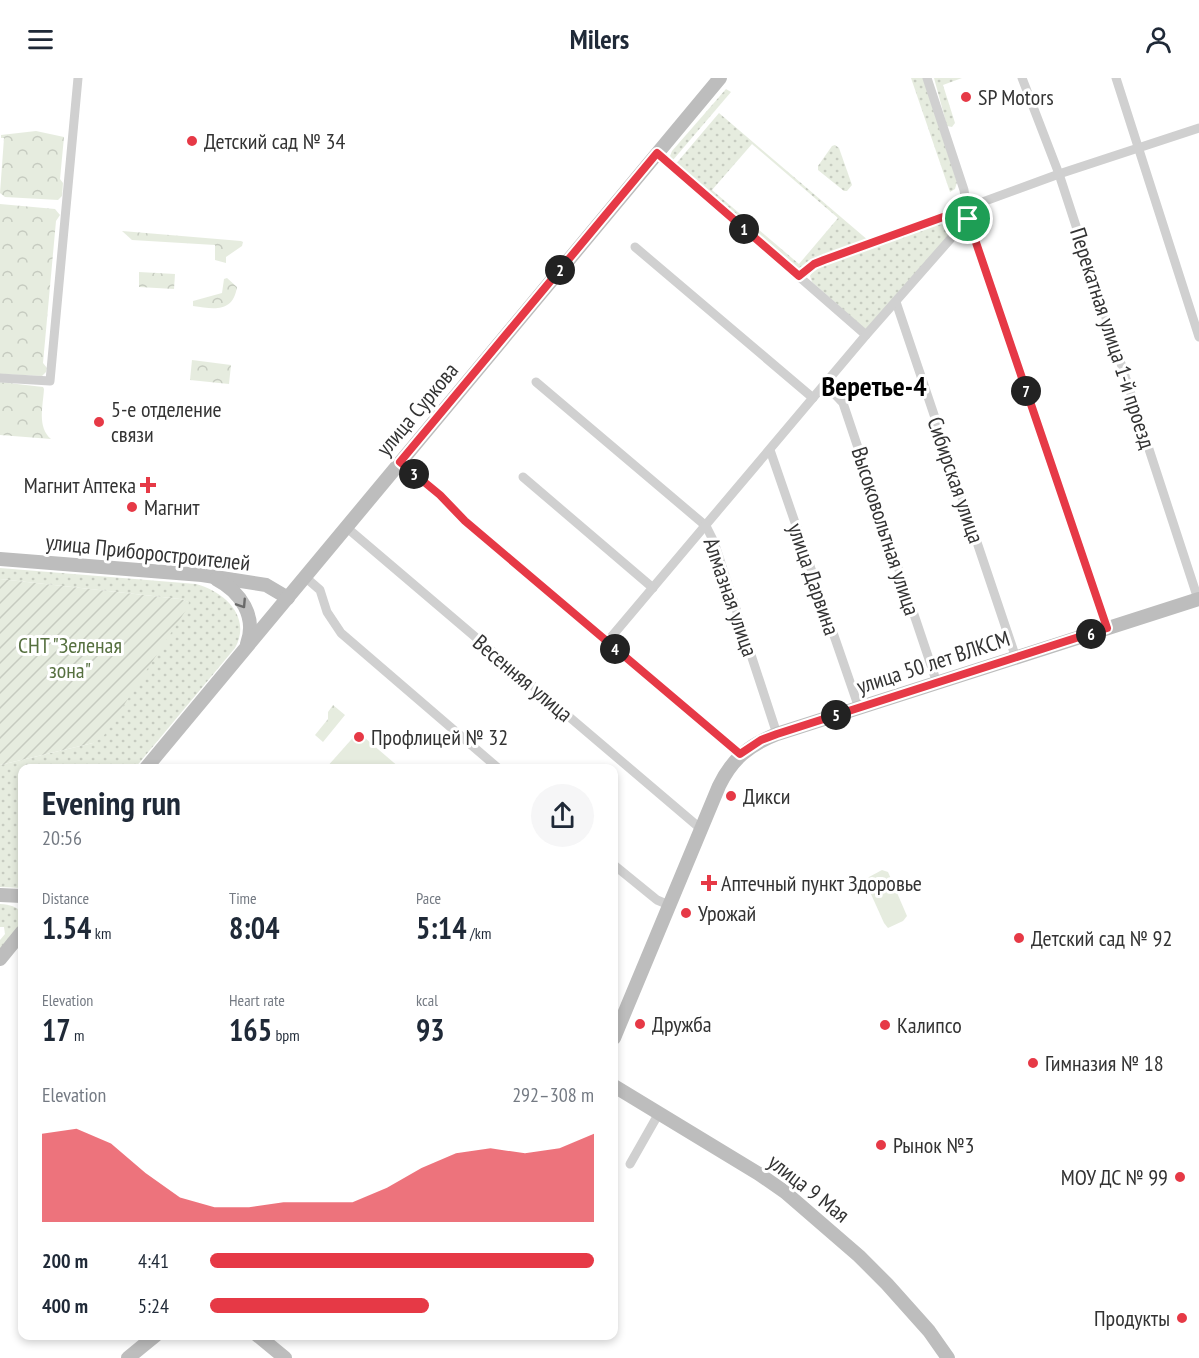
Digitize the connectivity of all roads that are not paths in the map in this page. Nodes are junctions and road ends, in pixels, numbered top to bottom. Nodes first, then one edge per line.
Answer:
1 (78, 78) edge
2 (720, 78) edge
3 (927, 78) edge
4 (1022, 78) edge
5 (1116, 78) edge
6 (1199, 128) edge
7 (1138, 148) junction
8 (657, 153) junction
9 (1059, 174) junction
10 (968, 208) junction
11 (968, 219) junction
12 (635, 247) dead end
13 (799, 276) junction
14 (896, 302) junction
15 (866, 335) junction
16 (1199, 337) edge
17 (0, 378) edge
18 (536, 382) dead end
19 (826, 385) junction
20 (813, 398) junction
21 (770, 450) junction
22 (400, 462) junction
23 (523, 477) dead end
24 (705, 526) junction
25 (346, 527) junction
26 (0, 559) edge
27 (202, 575) junction
28 (305, 577) junction
29 (653, 588) junction
30 (288, 598) junction
31 (1198, 599) edge
32 (1107, 628) junction
33 (607, 642) junction
34 (243, 652) junction
35 (1016, 658) junction
36 (937, 683) junction
37 (859, 708) junction
38 (777, 734) junction
39 (740, 754) junction
40 (149, 764) edge
41 (493, 764) edge
42 (701, 829) junction
43 (618, 868) edge
44 (0, 895) edge
45 (18, 896) edge
46 (669, 905) junction
47 (18, 937) edge
48 (0, 959) edge
49 (618, 1028) edge
50 (618, 1088) edge
51 (659, 1113) junction
52 (630, 1164) dead end
53 (150, 1340) edge
54 (263, 1340) edge
55 (128, 1358) edge
56 (285, 1358) edge
57 (948, 1358) edge

1 - 17 street
2 - 8 main road, улица Суркова
3 - 10 street
4 - 9 street, Перекатная улица 1-й проезд
5 - 7 street
6 - 7 street
7 - 9 street
7 - 16 street
8 - 13 street
8 - 22 main road, улица Суркова
9 - 10 street
9 - 31 street, Перекатная улица 1-й проезд
10 - 11 street
10 - 13 street
11 - 14 street
11 - 32 street
12 - 20 street
13 - 15 street
14 - 15 street
14 - 35 street, Сибирская улица
15 - 19 street
18 - 24 street, Алмазная улица
19 - 20 street
19 - 36 street, Высоковольтная улица
20 - 21 street
21 - 24 street
21 - 37 street, улица Дарвина
22 - 25 main road, улица Суркова
22 - 33 street
23 - 29 street
24 - 29 street
24 - 38 street, Алмазная улица
25 - 28 main road, улица Суркова
25 - 42 street, Весенняя улица
26 - 27 main road, улица Приборостроителей
27 - 30 main road, улица Приборостроителей
27 -> 34 main road
28 - 30 main road, улица Суркова
28 - 41 street
29 - 33 street
30 - 34 main road, улица Суркова
31 - 32 main road, улица 50 лет ВЛКСМ
32 - 35 main road, улица 50 лет ВЛКСМ
33 - 39 street
34 - 40 main road, улица Суркова
35 - 36 main road, улица 50 лет ВЛКСМ
36 - 37 main road, улица 50 лет ВЛКСМ
37 - 38 main road, улица 50 лет ВЛКСМ
38 - 39 main road, улица 50 лет ВЛКСМ
39 - 42 main road, улица 50 лет ВЛКСМ
42 - 46 main road, улица 50 лет ВЛКСМ
43 - 46 street
44 - 45 main road
46 - 49 main road, улица 50 лет ВЛКСМ
47 - 48 main road
50 - 51 main road, улица 9 Мая
51 - 52 street
51 - 57 main road, улица 9 Мая
53 - 55 main road
54 - 56 main road

